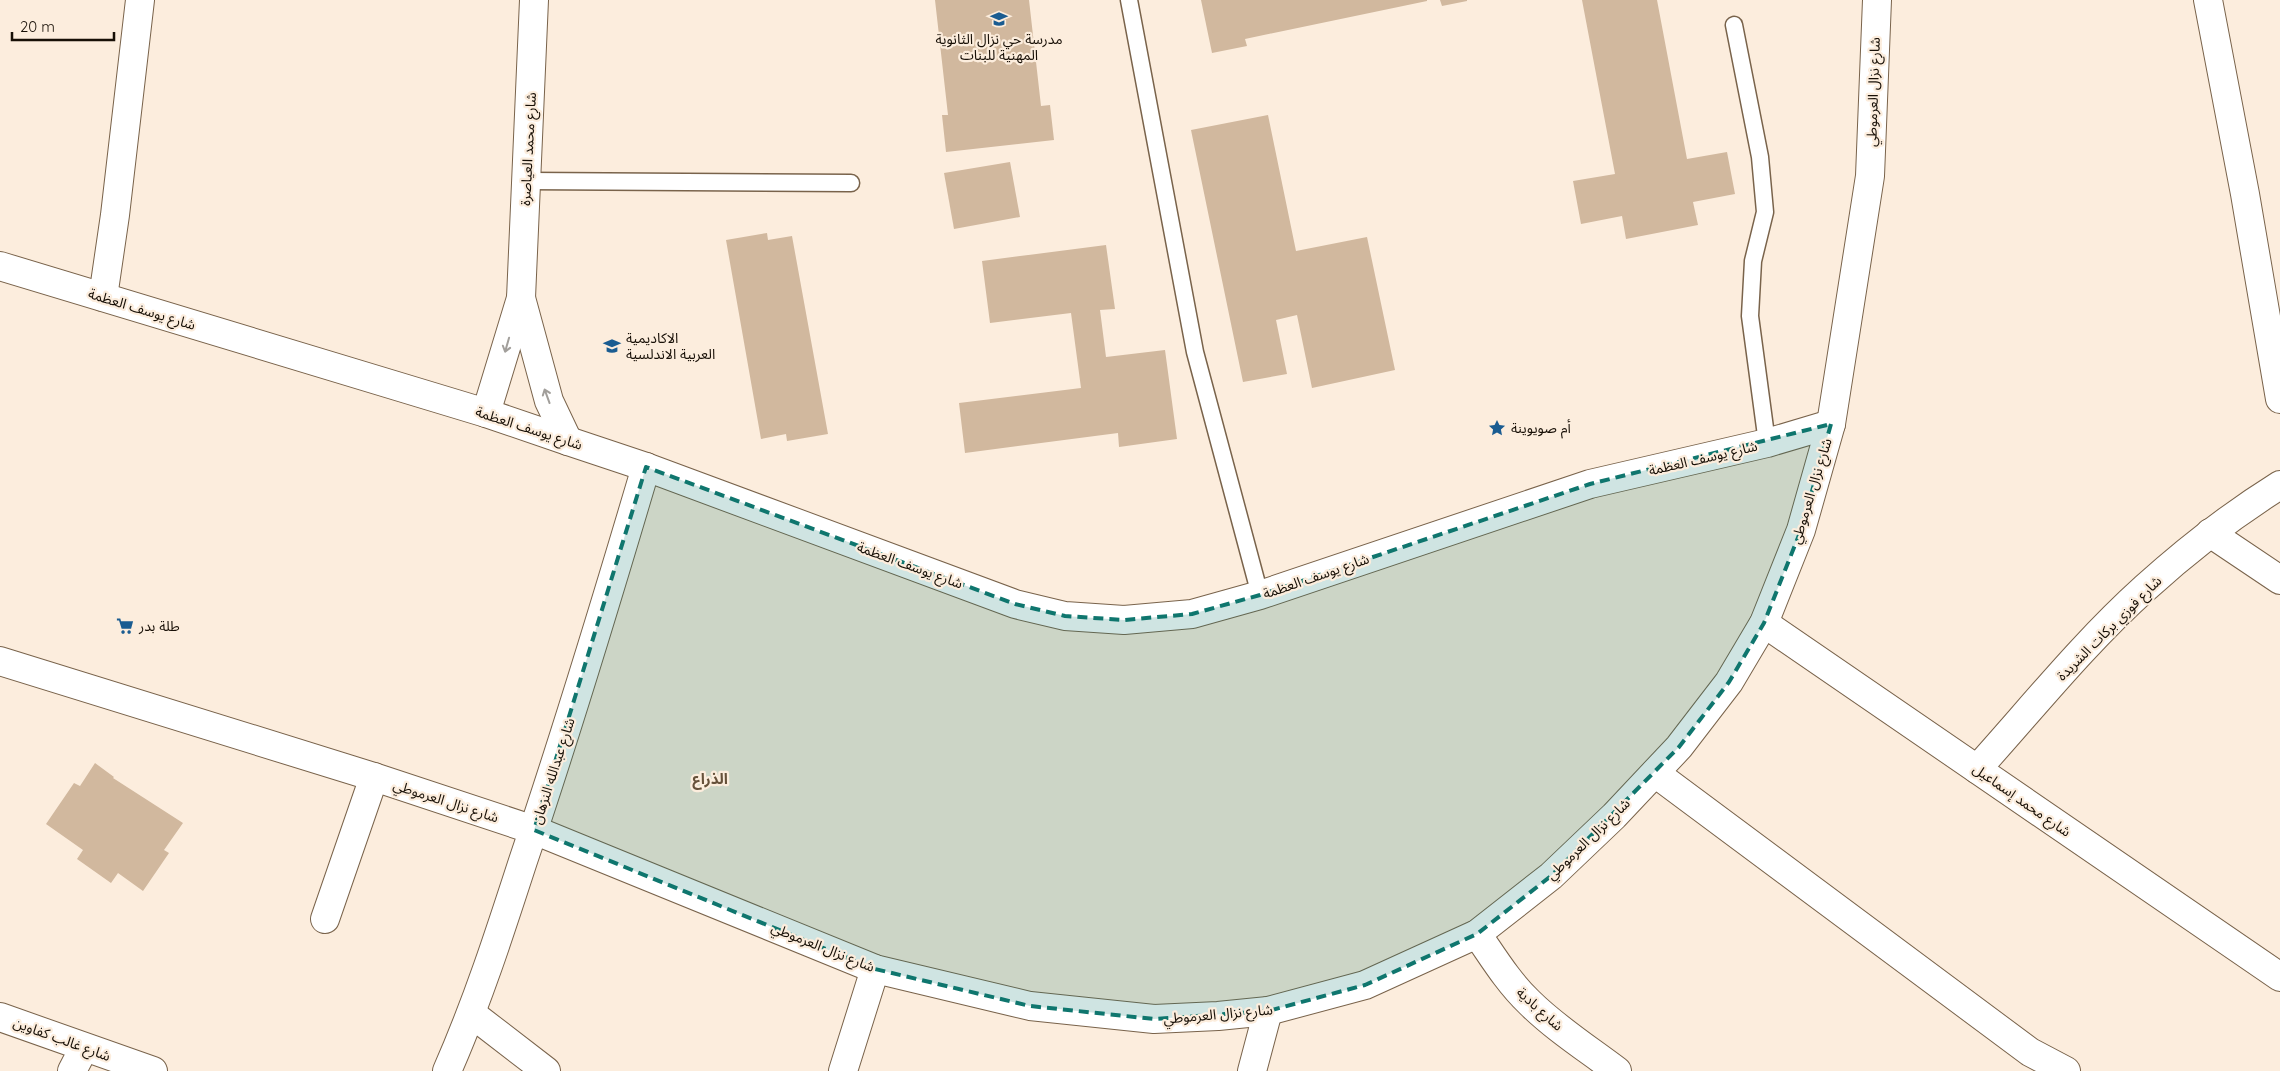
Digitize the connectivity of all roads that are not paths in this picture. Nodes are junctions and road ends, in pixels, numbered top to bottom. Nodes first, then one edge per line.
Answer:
1 (140, 0) edge
2 (534, 0) edge
3 (1129, 0) edge
4 (1877, 0) edge
5 (2208, 0) edge
6 (1734, 26) dead end
7 (527, 181) junction
8 (851, 183) dead end
9 (0, 266) edge
10 (103, 297) junction
11 (520, 298) junction
12 (2280, 399) edge
13 (486, 414) junction
14 (1831, 424) junction
15 (568, 441) junction
16 (1767, 443) junction
17 (646, 467) junction
18 (2280, 485) edge
19 (2210, 533) junction
20 (2280, 580) edge
21 (1260, 595) junction
22 (1764, 622) junction
23 (0, 661) edge
24 (1977, 769) junction
25 (1654, 773) junction
26 (374, 777) junction
27 (534, 830) junction
28 (325, 918) dead end
29 (1477, 934) junction
30 (875, 969) junction
31 (2280, 977) edge
32 (1268, 1011) junction
33 (472, 1014) junction
34 (0, 1017) edge
35 (78, 1059) edge
36 (153, 1071) edge
37 (448, 1071) edge
38 (546, 1071) edge
39 (843, 1071) edge
40 (1252, 1071) edge
41 (1617, 1071) edge
42 (2066, 1071) edge

1 - 10 street
2 - 7 street, شارع محمد العياصرة
3 - 21 lane
4 - 14 street, شارع نزال العرموطي
5 - 12 street
6 - 16 lane
7 - 8 lane
7 - 11 street, شارع محمد العياصرة
9 - 10 street, شارع يوسف العظمة
10 - 13 street, شارع يوسف العظمة
11 -> 13 street, شارع محمد العياصرة
15 -> 11 street, شارع محمد العياصرة
13 - 15 street, شارع يوسف العظمة
14 - 16 street, شارع يوسف العظمة
14 - 22 street, شارع نزال العرموطي
15 - 17 street, شارع يوسف العظمة
16 - 21 street, شارع يوسف العظمة
17 - 21 street, شارع يوسف العظمة
17 - 27 street, شارع عبدالله النزهان
18 - 19 street, شارع فوزي بركات الشريدة
19 - 20 street
19 - 24 street, شارع فوزي بركات الشريدة
22 - 24 street, شارع محمد إسماعيل
22 - 25 street, شارع نزال العرموطي
23 - 26 street, شارع نزال العرموطي
24 - 31 street, شارع محمد إسماعيل
25 - 29 street, شارع نزال العرموطي
25 - 42 street
26 - 27 street, شارع نزال العرموطي
26 - 28 street
27 - 30 street, شارع نزال العرموطي
27 - 33 street, شارع عبدالله النزهان
29 - 32 street, شارع نزال العرموطي
29 - 41 street, شارع بادية
30 - 32 street, شارع نزال العرموطي
30 - 39 street
32 - 40 street
33 - 37 street, شارع عبدالله النزهان
33 - 38 street
34 - 35 street, شارع غالب كفاوين
35 - 36 street, شارع غالب كفاوين

